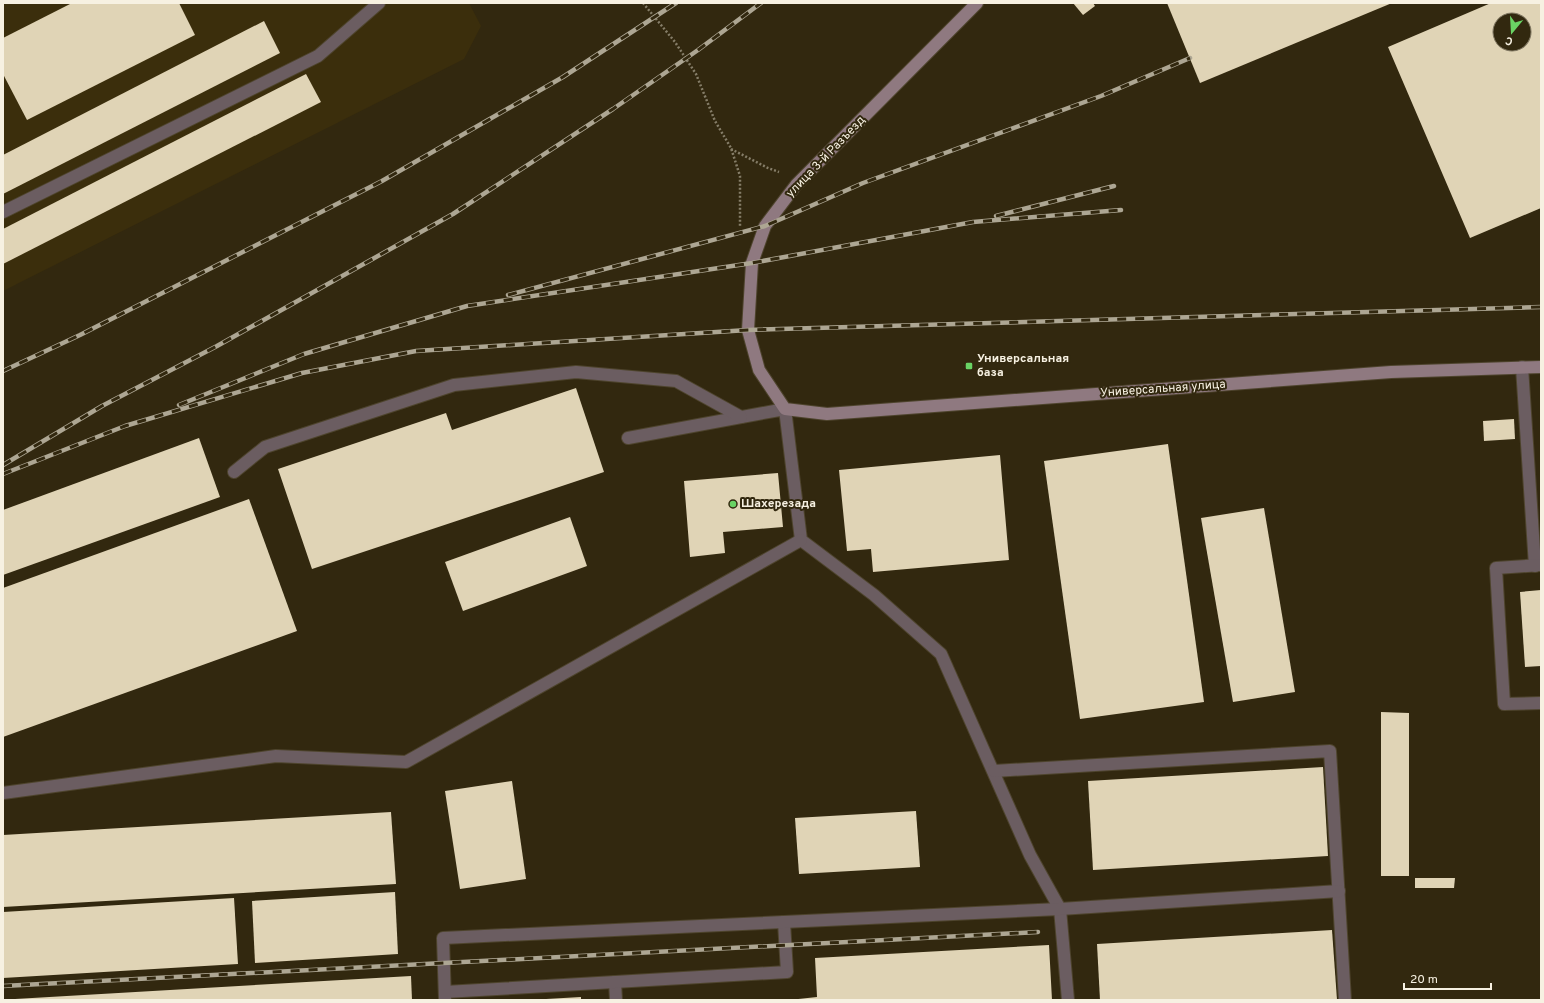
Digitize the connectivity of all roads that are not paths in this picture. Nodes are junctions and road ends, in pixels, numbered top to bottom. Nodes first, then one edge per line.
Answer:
1 (379, 3) edge
2 (977, 3) edge
3 (3, 212) edge
4 (1522, 367) junction
5 (1541, 367) edge
6 (785, 409) junction
7 (741, 417) junction
8 (628, 438) dead end
9 (234, 472) dead end
10 (801, 540) junction
11 (1538, 566) edge
12 (1541, 702) edge
13 (994, 771) junction
14 (3, 794) edge
15 (1339, 891) junction
16 (1060, 909) junction
17 (784, 922) junction
18 (614, 982) junction
19 (445, 996) edge
20 (616, 1000) edge
21 (1068, 1000) edge
22 (1345, 1000) edge

1 - 3 lane
2 - 6 street, улица 3-й Разъезд
4 - 5 street, Универсальная улица
4 - 6 street, Универсальная улица
4 - 11 lane
6 - 7 lane
6 - 10 lane
7 - 8 lane
7 - 9 lane
10 - 13 lane
10 - 14 lane
11 - 12 lane
13 - 15 lane
13 - 16 lane
15 - 16 lane
15 - 22 lane
16 - 17 lane
16 - 21 lane
17 - 18 lane
17 - 19 lane
18 - 19 lane
18 - 20 lane

